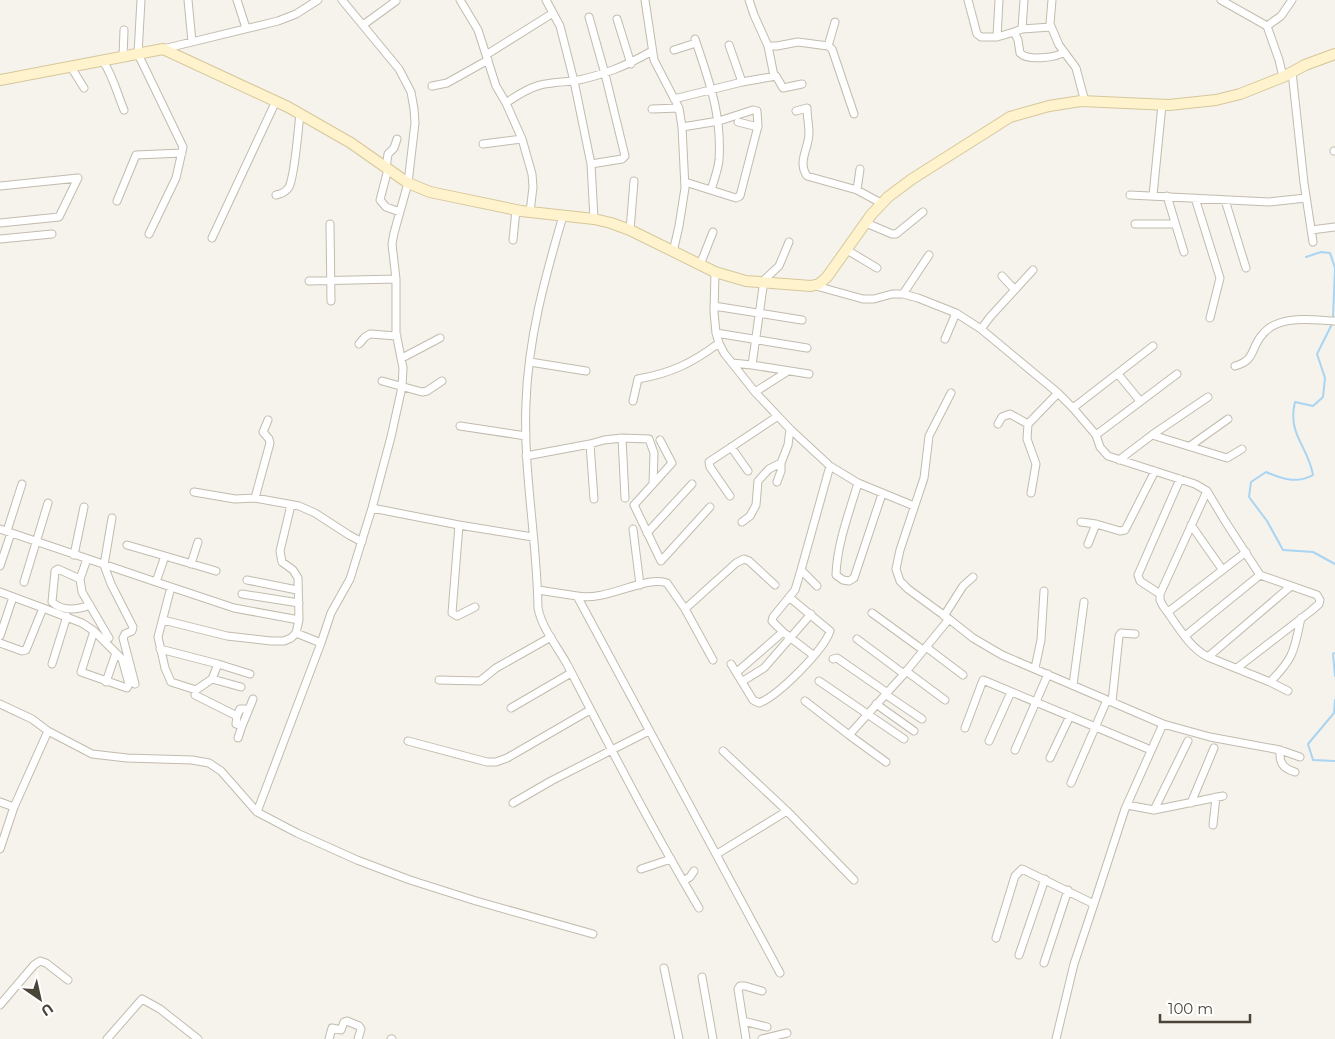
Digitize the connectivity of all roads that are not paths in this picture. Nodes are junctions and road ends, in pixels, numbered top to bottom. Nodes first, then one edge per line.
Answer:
1 (141, 0) edge
2 (188, 0) edge
3 (238, 0) edge
4 (318, 0) edge
5 (342, 0) edge
6 (460, 0) edge
7 (546, 0) edge
8 (645, 0) edge
9 (749, 0) edge
10 (968, 0) edge
11 (999, 0) edge
12 (1024, 0) edge
13 (1052, 0) edge
14 (1221, 0) edge
15 (1291, 0) edge
16 (396, 1) edge
17 (553, 13) junction
18 (588, 17) dead end
19 (617, 19) dead end
20 (835, 22) dead end
21 (363, 25) junction
22 (1267, 26) junction
23 (1051, 27) junction
24 (246, 28) junction
25 (1022, 29) junction
26 (124, 30) dead end
27 (1014, 32) junction
28 (997, 37) junction
29 (192, 42) junction
30 (729, 45) dead end
31 (768, 46) junction
32 (828, 46) junction
33 (163, 48) junction
34 (674, 50) dead end
35 (652, 51) junction
36 (1064, 52) junction
37 (138, 54) junction
38 (1335, 54) edge
39 (123, 57) junction
40 (487, 57) junction
41 (103, 61) junction
42 (631, 64) junction
43 (71, 67) junction
44 (1292, 72) junction
45 (606, 74) junction
46 (774, 76) junction
47 (1282, 77) junction
48 (0, 80) edge
49 (574, 81) junction
50 (742, 82) junction
51 (802, 84) dead end
52 (432, 86) dead end
53 (84, 88) dead end
54 (712, 89) junction
55 (674, 99) junction
56 (276, 101) junction
57 (506, 102) junction
58 (1085, 102) junction
59 (1162, 105) junction
60 (679, 108) junction
61 (652, 109) dead end
62 (124, 110) dead end
63 (796, 111) dead end
64 (300, 114) junction
65 (854, 114) dead end
66 (719, 121) junction
67 (738, 122) dead end
68 (682, 127) junction
69 (758, 127) junction
70 (397, 139) dead end
71 (522, 139) junction
72 (483, 144) dead end
73 (182, 153) junction
74 (591, 164) junction
75 (387, 168) junction
76 (860, 169) dead end
77 (634, 181) dead end
78 (685, 182) junction
79 (408, 183) junction
80 (0, 186) edge
81 (711, 190) junction
82 (857, 190) junction
83 (1130, 195) dead end
84 (1153, 195) junction
85 (276, 196) dead end
86 (1167, 196) junction
87 (1195, 198) junction
88 (1306, 198) junction
89 (1225, 200) junction
90 (117, 201) dead end
91 (881, 203) junction
92 (516, 210) junction
93 (400, 212) junction
94 (530, 212) junction
95 (922, 212) dead end
96 (563, 216) junction
97 (594, 219) junction
98 (0, 223) edge
99 (866, 223) junction
100 (330, 224) dead end
101 (1135, 224) dead end
102 (1175, 224) junction
103 (1335, 227) edge
104 (630, 230) junction
105 (1311, 230) junction
106 (713, 232) dead end
107 (52, 234) dead end
108 (149, 234) dead end
109 (212, 238) dead end
110 (0, 240) edge
111 (512, 240) dead end
112 (789, 242) dead end
113 (1313, 242) dead end
114 (847, 250) junction
115 (673, 252) junction
116 (1184, 252) dead end
117 (929, 255) dead end
118 (700, 265) junction
119 (877, 268) dead end
120 (1246, 268) dead end
121 (1032, 270) dead end
122 (715, 272) junction
123 (1002, 276) dead end
124 (396, 279) junction
125 (330, 280) junction
126 (309, 281) dead end
127 (764, 284) junction
128 (816, 286) junction
129 (1015, 290) junction
130 (902, 294) junction
131 (331, 301) dead end
132 (714, 306) junction
133 (760, 313) junction
134 (956, 313) junction
135 (1210, 318) dead end
136 (802, 320) dead end
137 (1335, 321) edge
138 (982, 330) junction
139 (716, 333) junction
140 (397, 336) junction
141 (440, 338) dead end
142 (756, 339) junction
143 (945, 339) dead end
144 (719, 343) junction
145 (359, 344) dead end
146 (1152, 346) dead end
147 (807, 348) dead end
148 (402, 358) junction
149 (530, 362) junction
150 (732, 363) junction
151 (752, 365) junction
152 (1235, 366) dead end
153 (586, 371) dead end
154 (788, 371) junction
155 (809, 374) dead end
156 (1118, 374) junction
157 (1178, 374) dead end
158 (442, 380) dead end
159 (382, 381) dead end
160 (402, 387) junction
161 (756, 392) junction
162 (1058, 393) junction
163 (951, 394) dead end
164 (1208, 397) dead end
165 (633, 401) dead end
166 (1140, 401) junction
167 (1073, 408) junction
168 (778, 416) junction
169 (1228, 418) dead end
170 (268, 420) dead end
171 (998, 424) dead end
172 (1028, 424) junction
173 (460, 426) dead end
174 (790, 429) junction
175 (1152, 434) junction
176 (1096, 435) junction
177 (526, 436) junction
178 (622, 438) junction
179 (660, 440) dead end
180 (590, 444) junction
181 (1190, 446) junction
182 (731, 447) junction
183 (1242, 448) dead end
184 (526, 456) junction
185 (1119, 460) junction
186 (781, 463) junction
187 (830, 466) junction
188 (748, 471) dead end
189 (1155, 471) junction
190 (1180, 479) junction
191 (777, 482) dead end
192 (22, 484) dead end
193 (653, 484) junction
194 (692, 484) dead end
195 (858, 484) junction
196 (1207, 491) junction
197 (194, 492) dead end
198 (1031, 493) dead end
199 (882, 494) junction
200 (730, 496) dead end
201 (255, 498) junction
202 (624, 498) dead end
203 (594, 499) dead end
204 (48, 503) dead end
205 (291, 505) junction
206 (914, 506) junction
207 (84, 507) dead end
208 (710, 507) dead end
209 (372, 508) junction
210 (112, 518) dead end
211 (742, 522) dead end
212 (1081, 522) dead end
213 (1096, 524) junction
214 (459, 525) junction
215 (1191, 525) junction
216 (633, 529) dead end
217 (6, 531) edge
218 (647, 533) junction
219 (533, 537) junction
220 (36, 542) junction
221 (198, 542) dead end
222 (362, 542) junction
223 (1088, 544) dead end
224 (127, 545) dead end
225 (1246, 552) junction
226 (74, 555) junction
227 (165, 556) junction
228 (87, 559) junction
229 (191, 564) junction
230 (104, 565) junction
231 (0, 566) edge
232 (1222, 569) junction
233 (802, 570) junction
234 (216, 571) dead end
235 (1260, 575) junction
236 (973, 577) dead end
237 (80, 579) junction
238 (247, 580) dead end
239 (24, 582) dead end
240 (156, 582) junction
241 (640, 585) junction
242 (775, 585) dead end
243 (817, 586) dead end
244 (1291, 586) junction
245 (172, 587) junction
246 (298, 590) junction
247 (538, 590) junction
248 (1044, 591) dead end
249 (0, 592) edge
250 (82, 592) junction
251 (242, 594) dead end
252 (1160, 594) junction
253 (577, 596) junction
254 (13, 597) junction
255 (788, 597) junction
256 (1084, 602) dead end
257 (300, 603) junction
258 (90, 605) junction
259 (475, 607) dead end
260 (43, 608) junction
261 (79, 609) junction
262 (685, 609) junction
263 (872, 612) dead end
264 (1168, 612) junction
265 (810, 614) junction
266 (67, 616) junction
267 (947, 617) junction
268 (1300, 618) junction
269 (163, 620) junction
270 (299, 620) junction
271 (94, 631) junction
272 (783, 632) junction
273 (296, 633) junction
274 (1135, 634) dead end
275 (0, 636) edge
276 (1185, 636) junction
277 (551, 637) junction
278 (790, 637) junction
279 (109, 638) dead end
280 (857, 639) dead end
281 (0, 643) edge
282 (321, 644) junction
283 (160, 649) junction
284 (925, 649) junction
285 (116, 653) junction
286 (813, 655) junction
287 (1208, 657) junction
288 (833, 659) dead end
289 (712, 660) dead end
290 (52, 664) dead end
291 (218, 664) junction
292 (731, 664) dead end
293 (1035, 668) junction
294 (1236, 668) junction
295 (737, 672) junction
296 (905, 672) junction
297 (571, 673) junction
298 (250, 674) dead end
299 (1048, 674) junction
300 (963, 676) dead end
301 (212, 679) junction
302 (439, 680) dead end
303 (743, 681) junction
304 (819, 681) dead end
305 (106, 682) junction
306 (1270, 682) junction
307 (135, 684) dead end
308 (1073, 685) junction
309 (241, 687) dead end
310 (196, 690) junction
311 (1288, 690) dead end
312 (1011, 692) junction
313 (886, 693) junction
314 (253, 698) dead end
315 (945, 700) dead end
316 (806, 701) dead end
317 (1109, 701) junction
318 (1036, 702) junction
319 (0, 704) edge
320 (876, 704) junction
321 (510, 708) dead end
322 (248, 709) junction
323 (590, 710) junction
324 (867, 715) junction
325 (237, 716) junction
326 (1070, 716) junction
327 (922, 719) dead end
328 (1163, 724) junction
329 (242, 726) junction
330 (1095, 727) junction
331 (965, 728) dead end
332 (48, 731) junction
333 (649, 731) junction
334 (914, 731) dead end
335 (849, 736) junction
336 (238, 738) dead end
337 (904, 739) dead end
338 (408, 741) dead end
339 (989, 741) dead end
340 (1188, 741) dead end
341 (1146, 748) dead end
342 (1214, 748) dead end
343 (611, 750) junction
344 (1015, 750) dead end
345 (1280, 750) junction
346 (723, 751) dead end
347 (1300, 757) dead end
348 (1050, 758) dead end
349 (886, 762) dead end
350 (1295, 772) dead end
351 (1071, 783) dead end
352 (0, 802) edge
353 (1190, 803) junction
354 (513, 804) dead end
355 (1127, 805) junction
356 (14, 807) junction
357 (1154, 810) junction
358 (787, 811) junction
359 (257, 812) junction
360 (1213, 825) dead end
361 (0, 848) edge
362 (717, 854) junction
363 (671, 859) junction
364 (641, 869) dead end
365 (694, 871) dead end
366 (1045, 879) junction
367 (854, 880) dead end
368 (683, 881) junction
369 (1068, 890) junction
370 (1094, 904) junction
371 (699, 908) dead end
372 (593, 934) dead end
373 (996, 938) dead end
374 (1019, 955) dead end
375 (1044, 963) dead end
376 (664, 968) dead end
377 (780, 973) dead end
378 (702, 977) dead end
379 (68, 980) dead end
380 (762, 991) dead end
381 (0, 1005) edge
382 (743, 1021) junction
383 (767, 1027) dead end
384 (788, 1033) dead end
385 (107, 1039) edge
386 (198, 1039) edge
387 (329, 1039) edge
388 (358, 1039) edge
389 (679, 1039) edge
390 (713, 1039) edge
391 (746, 1039) edge
392 (762, 1039) edge
393 (1056, 1039) edge

1 - 37 street
2 - 29 street
3 - 24 street
4 - 24 street
5 - 21 street
6 - 40 street
7 - 17 street
8 - 35 street
9 - 31 street
10 - 28 street
11 - 28 street
12 - 25 street
13 - 23 street
14 - 22 street
15 - 22 street
16 - 21 street
17 - 40 street
17 - 49 street
18 - 45 street
19 - 42 street
20 - 32 street
21 - 79 street
22 - 47 street
23 - 25 street
23 - 36 street
24 - 29 street
25 - 27 street
26 - 39 street
27 - 28 street
27 - 36 street
29 - 33 street
30 - 50 street
31 - 32 street
31 - 46 street
32 - 65 street
33 - 37 street
33 - 56 street
34 - 54 street
35 - 42 street
35 - 55 street
36 - 58 street
37 - 39 street
37 - 73 street
38 - 44 street
39 - 41 street
40 - 52 street
40 - 57 street
41 - 43 street
41 - 62 street
42 - 45 street
43 - 48 street
43 - 53 street
44 - 47 street
44 - 88 street
45 - 49 street
45 - 74 street
46 - 50 street
46 - 51 street
47 - 59 street
49 - 57 street
49 - 74 street
50 - 54 street
54 - 55 street
54 - 66 street
55 - 60 street
56 - 64 street
56 - 109 street
57 - 71 street
58 - 59 street
58 - 91 street
59 - 84 street
60 - 61 street
60 - 68 street
63 - 82 street
64 - 75 street
64 - 85 street
66 - 68 street
66 - 69 street
66 - 81 street
67 - 69 street
68 - 78 street
69 - 81 street
70 - 75 street
71 - 72 street
71 - 94 street
73 - 90 street
73 - 108 street
74 - 97 street
75 - 79 street
75 - 93 street
76 - 82 street
77 - 104 street
78 - 81 street
78 - 115 street
79 - 92 street
79 - 93 street
80 - 98 street
82 - 91 street
83 - 84 street
84 - 86 street
86 - 87 street
86 - 102 street
87 - 89 street
87 - 135 street
88 - 89 street
88 - 105 street
89 - 120 street
91 - 99 street
92 - 94 street
92 - 111 street
93 - 124 street
94 - 96 street
95 - 99 street
96 - 97 street
96 - 149 street
97 - 104 street
99 - 114 street
100 - 125 street
101 - 102 street
102 - 116 street
103 - 105 street
104 - 115 street
105 - 113 street
106 - 118 street
107 - 110 street
112 - 127 street
114 - 119 street
114 - 128 street
115 - 118 street
117 - 130 street
118 - 122 street
121 - 129 street
122 - 127 street
122 - 132 street
123 - 129 street
124 - 125 street
124 - 140 street
125 - 126 street
125 - 131 street
127 - 128 street
127 - 133 street
128 - 130 street
129 - 138 street
130 - 134 street
132 - 133 street
132 - 139 street
133 - 136 street
133 - 142 street
134 - 138 street
134 - 143 street
137 - 152 street
138 - 162 street
139 - 142 street
139 - 144 street
140 - 145 street
140 - 148 street
141 - 148 street
142 - 147 street
142 - 151 street
144 - 150 street
144 - 165 street
146 - 156 street
148 - 160 street
149 - 153 street
149 - 177 street
150 - 151 street
150 - 161 street
151 - 154 street
154 - 155 street
154 - 161 street
156 - 166 street
156 - 167 street
157 - 166 street
158 - 160 street
159 - 160 street
160 - 209 street
161 - 168 street
162 - 167 street
162 - 172 street
163 - 206 street
164 - 175 street
166 - 176 street
167 - 176 street
168 - 174 street
168 - 182 street
169 - 181 street
170 - 201 street
171 - 172 street
172 - 198 street
173 - 177 street
174 - 186 street
174 - 187 street
175 - 181 street
175 - 185 street
176 - 185 street
177 - 184 street
178 - 180 street
178 - 193 street
178 - 202 street
179 - 193 street
180 - 184 street
180 - 203 street
181 - 183 street
182 - 188 street
182 - 200 street
184 - 219 street
185 - 189 street
186 - 191 street
186 - 211 street
187 - 195 street
187 - 233 street
189 - 190 street
189 - 213 street
190 - 196 street
190 - 252 street
192 - 217 street
193 - 218 street
194 - 218 street
195 - 199 street
195 - 199 street
196 - 215 street
196 - 225 street
197 - 201 street
199 - 206 street
201 - 205 street
204 - 220 street
205 - 222 street
205 - 246 street
206 - 267 street
207 - 226 street
208 - 218 street
209 - 214 street
209 - 222 street
210 - 230 street
212 - 213 street
213 - 223 street
214 - 219 street
214 - 259 street
215 - 232 street
215 - 252 street
216 - 241 street
217 - 220 street
217 - 231 street
219 - 247 street
220 - 226 street
220 - 239 street
221 - 229 street
222 - 282 street
224 - 227 street
225 - 232 street
225 - 235 street
226 - 228 street
227 - 229 street
227 - 240 street
228 - 230 street
228 - 237 street
229 - 234 street
230 - 240 street
230 - 307 street
232 - 264 street
233 - 243 street
233 - 255 street
235 - 244 street
235 - 276 street
236 - 267 street
237 - 250 street
237 - 261 street
238 - 246 street
240 - 245 street
241 - 253 street
241 - 262 street
242 - 262 street
244 - 268 street
244 - 287 street
245 - 269 street
245 - 270 street
246 - 257 street
247 - 253 street
247 - 277 street
248 - 293 street
249 - 254 street
250 - 258 street
250 - 261 street
251 - 257 street
252 - 264 street
253 - 333 street
254 - 260 street
254 - 275 street
255 - 265 street
255 - 272 street
256 - 308 street
257 - 270 street
258 - 261 street
258 - 279 street
260 - 266 street
260 - 281 street
262 - 289 street
263 - 284 street
264 - 276 street
265 - 278 street
265 - 286 street
266 - 271 street
266 - 290 street
267 - 284 street
267 - 293 street
268 - 294 street
268 - 306 street
269 - 273 street
269 - 283 street
270 - 273 street
271 - 285 street
271 - 305 street
272 - 278 street
272 - 295 street
273 - 282 street
274 - 317 street
276 - 287 street
277 - 297 street
277 - 302 street
278 - 286 street
278 - 303 street
280 - 296 street
282 - 359 street
283 - 291 street
283 - 310 street
284 - 296 street
284 - 300 street
285 - 305 street
285 - 305 street
286 - 303 street
287 - 294 street
288 - 313 street
291 - 298 street
291 - 301 street
292 - 295 street
293 - 299 street
294 - 306 street
295 - 303 street
296 - 313 street
296 - 315 street
297 - 321 street
297 - 323 street
299 - 308 street
299 - 318 street
301 - 309 street
301 - 310 street
304 - 324 street
306 - 311 street
308 - 317 street
310 - 325 street
312 - 318 street
312 - 331 street
312 - 339 street
313 - 320 street
313 - 327 street
314 - 322 street
316 - 335 street
317 - 328 street
317 - 330 street
318 - 326 street
318 - 344 street
319 - 332 street
320 - 324 street
320 - 334 street
322 - 325 street
322 - 329 street
323 - 338 street
323 - 343 street
324 - 335 street
324 - 337 street
325 - 329 street
326 - 330 street
326 - 348 street
328 - 345 street
328 - 355 street
329 - 336 street
330 - 341 street
330 - 351 street
332 - 356 street
332 - 359 street
333 - 343 street
333 - 362 street
335 - 349 street
340 - 357 street
342 - 353 street
343 - 354 street
343 - 363 street
345 - 347 street
345 - 350 street
346 - 358 street
352 - 356 street
353 - 357 street
353 - 360 street
355 - 357 street
355 - 370 street
356 - 361 street
358 - 362 street
358 - 367 street
359 - 372 street
362 - 377 street
363 - 364 street
363 - 368 street
365 - 368 street
366 - 369 street
366 - 373 street
366 - 374 street
368 - 371 street
369 - 370 street
369 - 375 street
370 - 393 street
376 - 389 street
378 - 390 street
379 - 381 street
380 - 382 street
382 - 383 street
382 - 391 street
384 - 392 street
385 - 386 street
387 - 388 street

